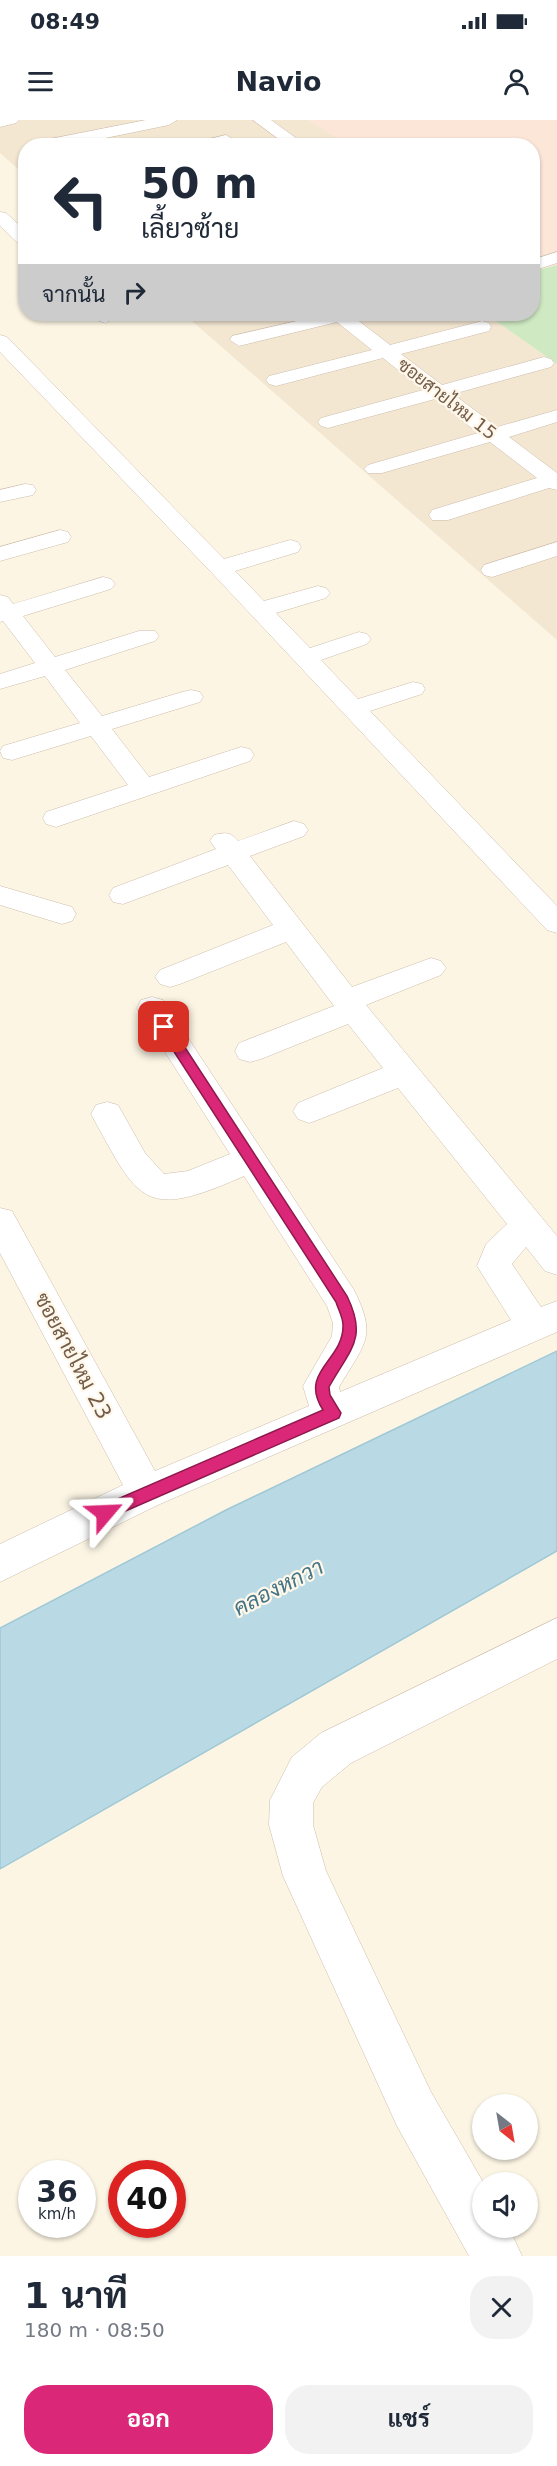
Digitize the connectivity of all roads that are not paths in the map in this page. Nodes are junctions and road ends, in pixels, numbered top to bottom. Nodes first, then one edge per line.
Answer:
1 (11, 120) edge
2 (89, 120) edge
3 (169, 120) edge
4 (261, 120) edge
5 (0, 122) edge
6 (105, 133) junction
7 (80, 138) edge
8 (112, 138) edge
9 (287, 138) edge
10 (18, 212) edge
11 (0, 217) edge
12 (18, 234) edge
13 (557, 257) edge
14 (540, 263) edge
15 (314, 321) edge
16 (350, 321) edge
17 (482, 327) dead end
18 (239, 340) dead end
19 (0, 341) edge
20 (388, 353) junction
21 (544, 363) dead end
22 (276, 380) dead end
23 (439, 392) junction
24 (557, 416) edge
25 (328, 422) dead end
26 (493, 434) junction
27 (375, 469) dead end
28 (555, 481) edge
29 (25, 490) dead end
30 (0, 496) edge
31 (440, 515) dead end
32 (60, 537) dead end
33 (290, 547) dead end
34 (557, 549) edge
35 (0, 554) edge
36 (220, 568) junction
37 (492, 570) dead end
38 (103, 584) dead end
39 (318, 593) dead end
40 (3, 610) edge
41 (259, 610) junction
42 (147, 636) dead end
43 (359, 639) dead end
44 (304, 658) junction
45 (49, 666) junction
46 (0, 682) edge
47 (412, 689) dead end
48 (191, 697) dead end
49 (353, 709) junction
50 (96, 725) junction
51 (12, 752) dead end
52 (241, 755) dead end
53 (144, 789) junction
54 (56, 819) dead end
55 (302, 839) dead end
56 (235, 855) junction
57 (0, 895) edge
58 (123, 895) dead end
59 (62, 914) dead end
60 (557, 923) edge
61 (292, 929) junction
62 (431, 968) dead end
63 (170, 977) dead end
64 (349, 1005) junction
65 (152, 1008) dead end
66 (250, 1051) dead end
67 (403, 1073) junction
68 (309, 1111) dead end
69 (107, 1114) dead end
70 (250, 1159) junction
71 (0, 1221) edge
72 (529, 1226) junction
73 (557, 1261) edge
74 (546, 1320) edge
75 (333, 1413) junction
76 (147, 1492) junction
77 (0, 1563) edge
78 (557, 1638) edge
79 (497, 2256) edge

1 - 5 street
2 - 6 street
3 - 6 street
4 - 9 street
6 - 7 street
6 - 8 street
10 - 11 street
11 - 12 street
13 - 14 street
15 - 18 street
16 - 20 street, ซอยสายไหม 15
17 - 20 street
19 - 36 street
20 - 22 street
20 - 23 street, ซอยสายไหม 15
21 - 23 street
23 - 25 street
23 - 26 street, ซอยสายไหม 15
24 - 26 street
26 - 27 street
26 - 28 street, ซอยสายไหม 15
28 - 31 street
29 - 30 street
32 - 35 street
33 - 36 street
34 - 37 street
36 - 41 street
38 - 40 street
39 - 41 street
40 - 45 street
41 - 44 street
42 - 45 street
43 - 44 street
44 - 49 street
45 - 46 street
45 - 50 street
47 - 49 street
48 - 50 street
49 - 60 street
50 - 51 street
50 - 53 street
52 - 53 street
53 - 54 street
55 - 56 street
56 - 58 street
56 - 61 street
57 - 59 street
61 - 63 street
61 - 64 street
62 - 64 street
64 - 66 street
64 - 67 street
65 - 70 street
67 - 68 street
67 - 72 street
69 - 70 street
70 - 75 street
71 - 76 street, ซอยสายไหม 23
72 - 73 street
72 - 74 street
74 - 75 street
75 - 76 street
76 - 77 street
78 - 79 street

